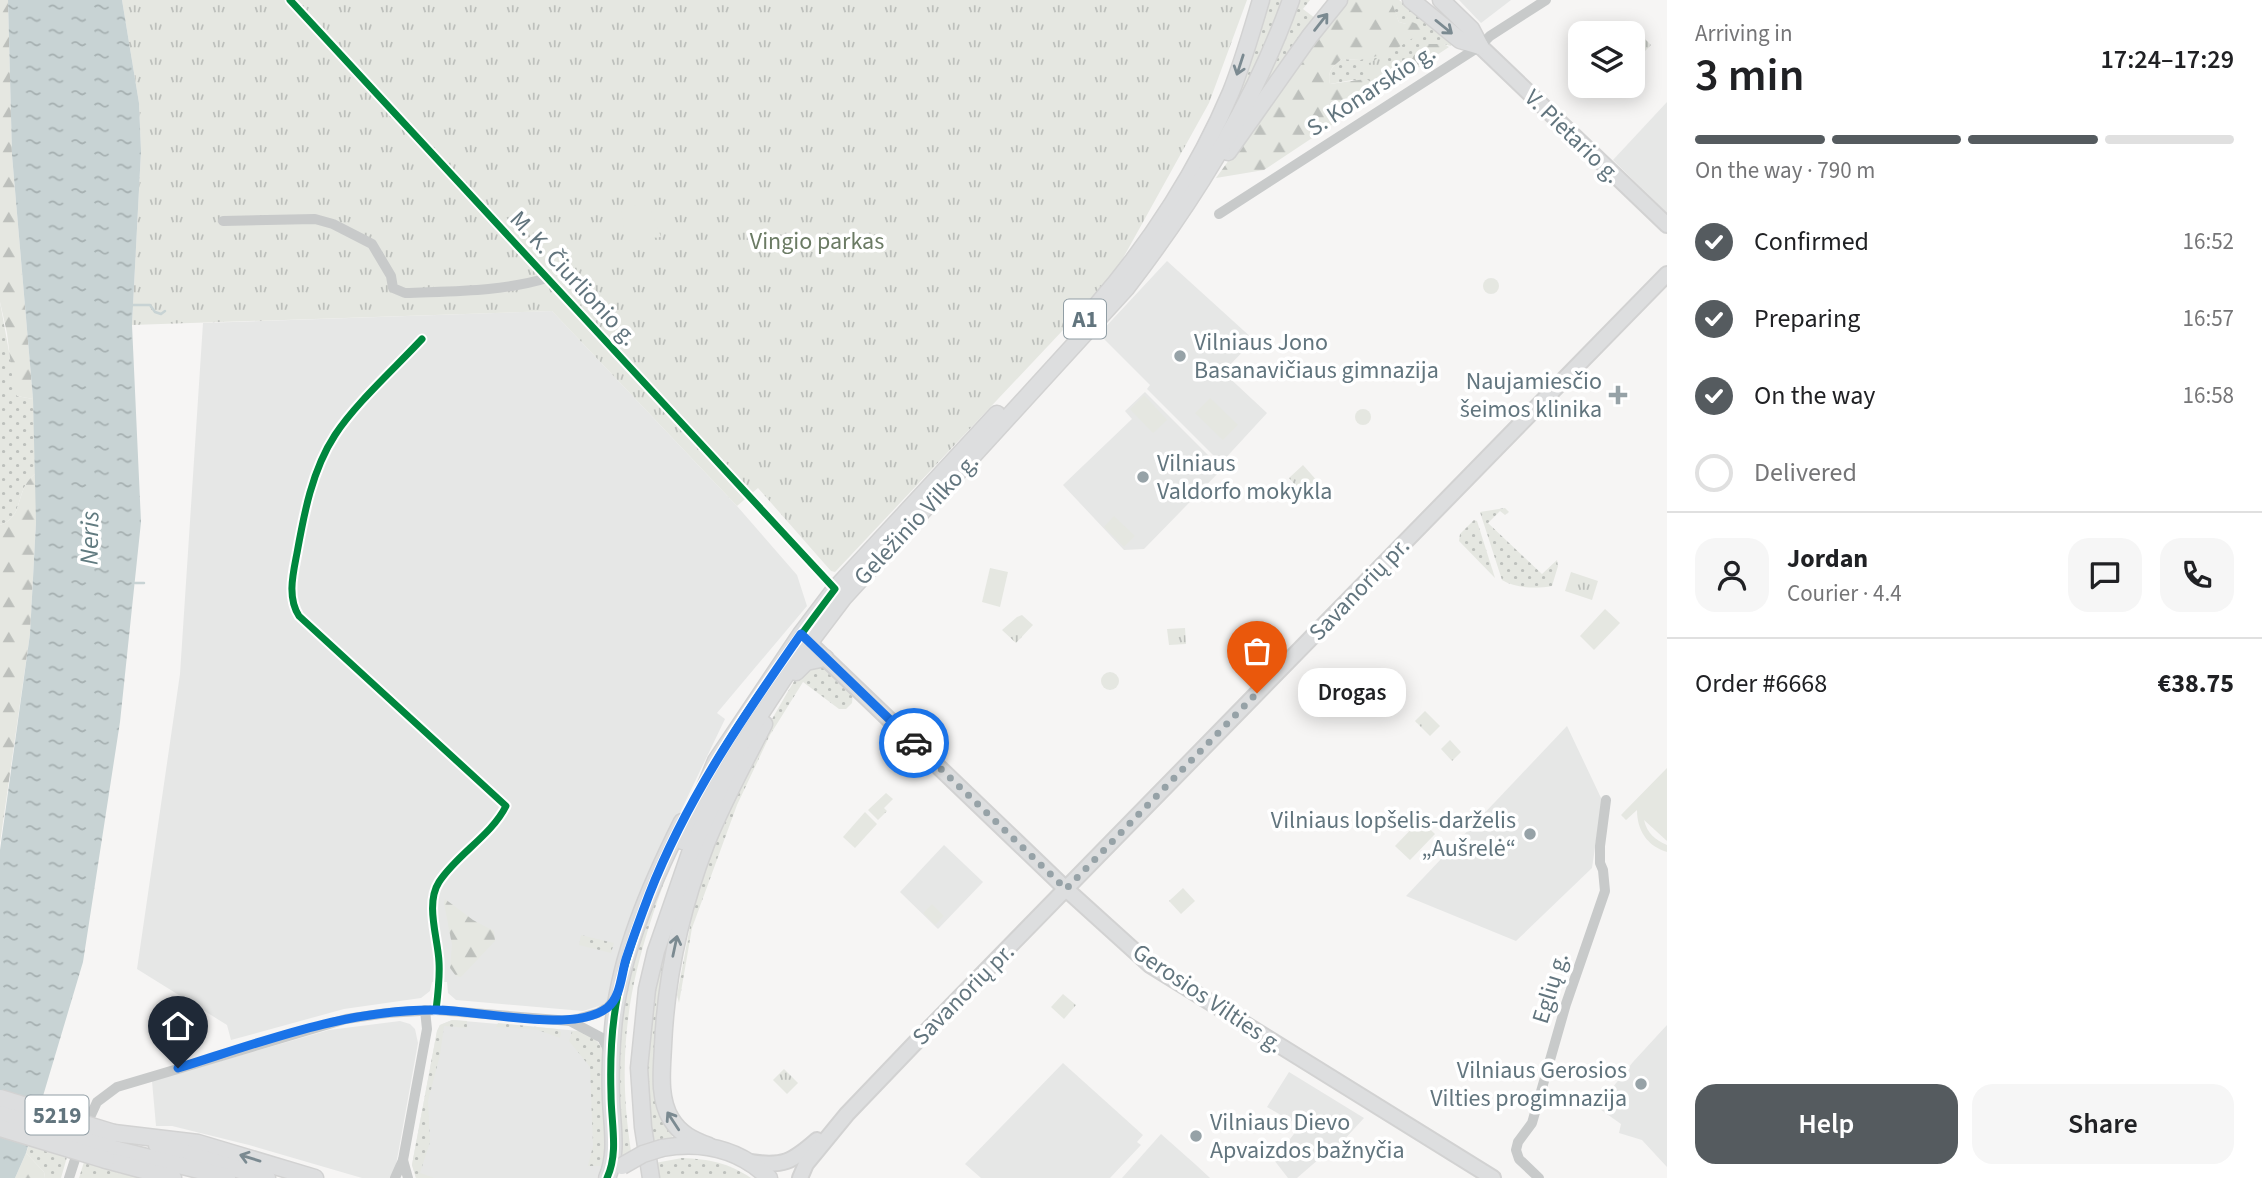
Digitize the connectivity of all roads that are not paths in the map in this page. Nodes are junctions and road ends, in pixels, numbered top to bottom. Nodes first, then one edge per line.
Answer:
1 (290, 0) edge
2 (1261, 0) edge
3 (1291, 0) edge
4 (1339, 0) edge
5 (1410, 0) edge
6 (1441, 0) edge
7 (1546, 0) edge
8 (1480, 46) junction
9 (1219, 214) dead end
10 (223, 221) dead end
11 (1667, 225) edge
12 (1166, 236) junction
13 (1667, 275) edge
14 (547, 278) junction
15 (422, 339) dead end
16 (832, 586) junction
17 (805, 639) junction
18 (825, 658) junction
19 (792, 678) junction
20 (761, 710) junction
21 (717, 773) junction
22 (1606, 800) dead end
23 (707, 841) junction
24 (1066, 889) junction
25 (618, 991) junction
26 (430, 1010) junction
27 (570, 1021) junction
28 (611, 1054) junction
29 (0, 1098) edge
30 (0, 1114) edge
31 (847, 1114) junction
32 (0, 1128) edge
33 (638, 1128) junction
34 (709, 1146) junction
35 (110, 1147) junction
36 (143, 1158) junction
37 (403, 1160) junction
38 (750, 1161) junction
39 (260, 1176) edge
40 (69, 1178) edge
41 (173, 1178) edge
42 (193, 1178) edge
43 (230, 1178) edge
44 (315, 1178) edge
45 (396, 1178) edge
46 (408, 1178) edge
47 (608, 1178) edge
48 (642, 1178) edge
49 (652, 1178) edge
50 (769, 1178) edge
51 (800, 1178) edge
52 (1493, 1178) edge
53 (1539, 1178) edge

1 - 14 street, M. K. Čiurlionio g.
2 -> 16 highway, Geležinio Vilko g. / A1
3 - 12 highway, Geležinio Vilko g. / A1
12 -> 4 highway
5 -> 8 highway
6 - 8 highway
7 - 8 street, S. Konarskio g.
8 - 9 street, S. Konarskio g.
8 - 11 main road, V. Pietario g.
10 - 14 street
12 - 17 highway, Geležinio Vilko g. / A1
13 - 24 main road, Savanorių pr.
14 - 16 street, M. K. Čiurlionio g.
15 - 26 street
16 - 17 highway, Geležinio Vilko g. / A1
17 - 18 main road, Gerosios Vilties g.
17 - 20 highway, Geležinio Vilko g. / A1
17 - 21 highway, Geležinio Vilko g. / A1
18 - 19 highway
18 - 24 main road, Gerosios Vilties g.
19 - 20 highway
19 - 23 highway
20 - 21 highway, Geležinio Vilko g. / A1
21 - 23 highway
21 - 25 highway
21 - 33 highway, Geležinio Vilko g. / A1
22 - 53 street, Eglių g.
34 -> 23 highway
24 - 31 main road, Savanorių pr.
24 - 52 main road, Gerosios Vilties g.
25 - 27 street
25 - 28 highway
26 - 27 street
26 - 37 street
26 - 40 street
27 - 28 street
28 - 47 highway
29 - 35 highway, 5219, bridge
30 - 35 highway, 5219, bridge
31 - 38 main road, Savanorių pr.
31 - 51 main road, Savanorių pr.
32 - 35 highway, bridge
33 - 48 highway, A1
33 - 49 highway, A1
34 - 38 highway
34 - 47 highway, bridge
35 - 36 highway, 5219
35 - 39 highway, 5219
35 - 41 highway
44 -> 35 highway
36 - 42 highway
36 - 43 highway, 5219
37 - 45 street
37 - 46 street
38 - 50 highway

